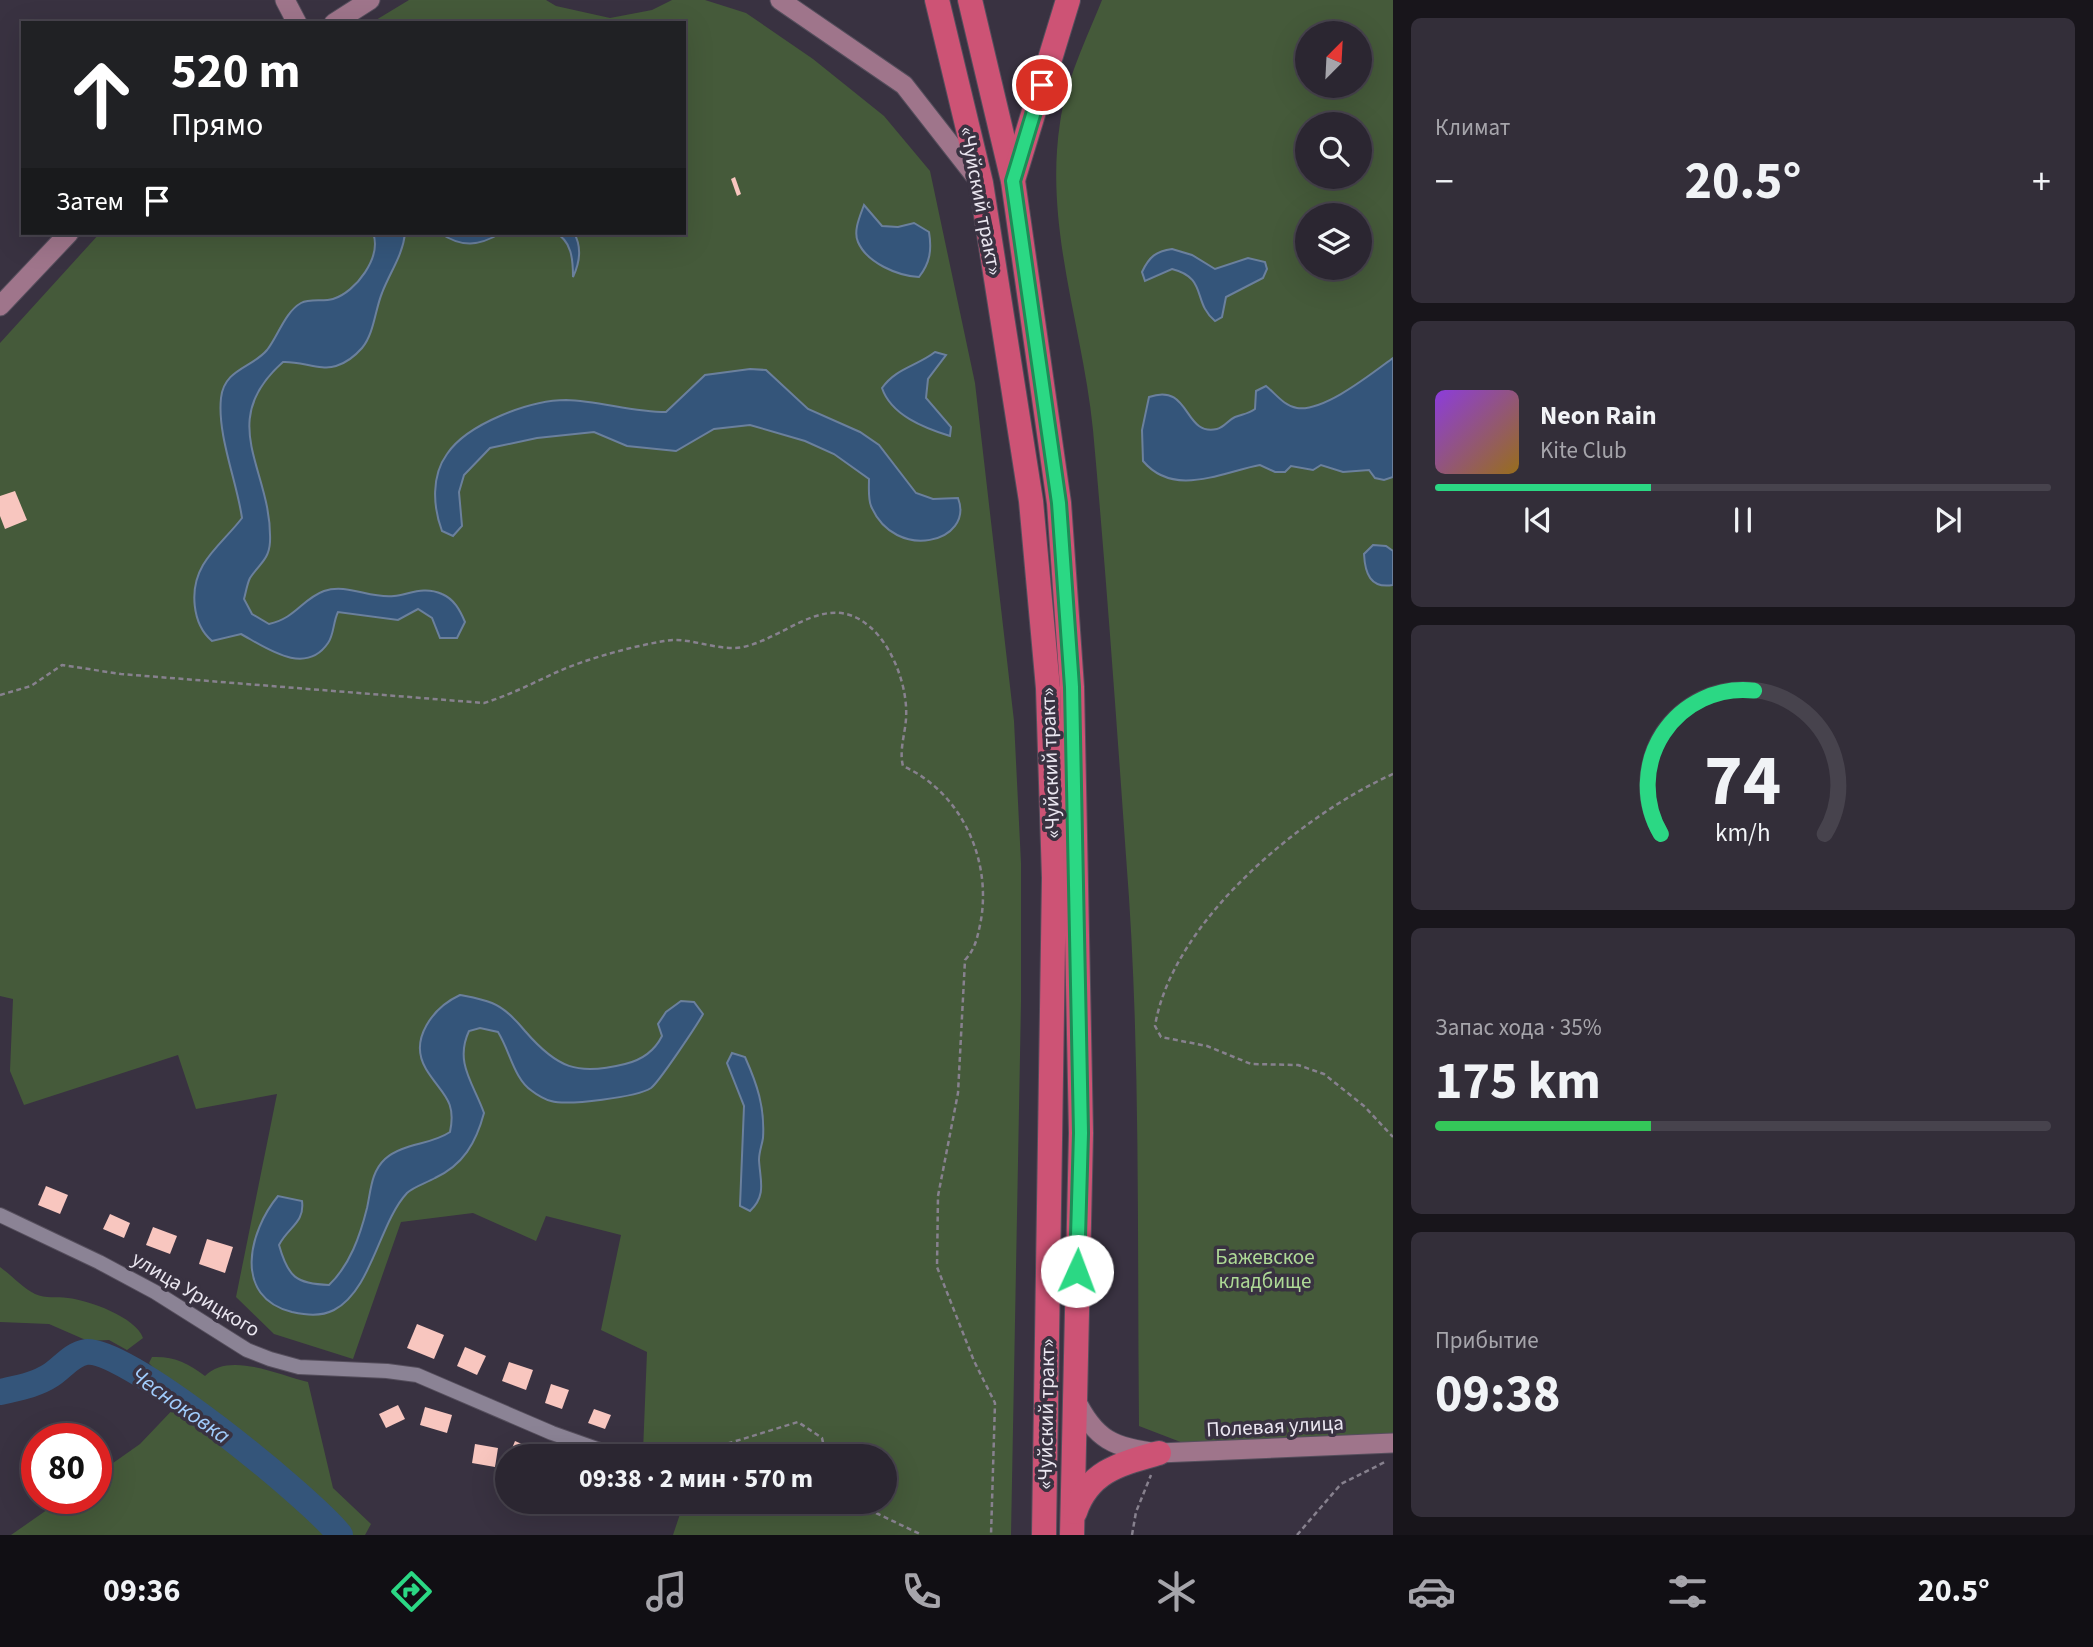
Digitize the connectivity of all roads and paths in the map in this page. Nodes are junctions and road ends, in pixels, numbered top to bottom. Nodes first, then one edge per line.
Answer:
1 (285, 0) edge
2 (370, 0) edge
3 (780, 0) edge
4 (937, 0) edge
5 (970, 0) edge
6 (1069, 0) edge
7 (296, 21) edge
8 (337, 21) edge
9 (1013, 181) junction
10 (981, 183) junction
11 (67, 235) edge
12 (0, 306) edge
13 (0, 695) edge
14 (1393, 774) edge
15 (1393, 1137) edge
16 (0, 1215) edge
17 (1074, 1396) junction
18 (1393, 1443) edge
19 (583, 1444) edge
20 (726, 1444) edge
21 (823, 1444) edge
22 (1159, 1453) junction
23 (1393, 1458) edge
24 (878, 1514) edge
25 (1072, 1529) edge
26 (922, 1535) edge
27 (991, 1535) edge
28 (1044, 1535) edge
29 (1132, 1535) edge
30 (1297, 1535) edge

1 - 7 street
2 - 8 street
3 - 10 street
4 - 10 highway, «Чуйский тракт»
5 - 9 highway, «Чуйский тракт»
6 - 9 highway
9 - 17 highway, «Чуйский тракт»
10 - 28 highway, «Чуйский тракт»
11 - 12 street
13 - 27 path
14 - 15 path
16 - 19 street, улица Урицкого
17 - 22 street, Полевая улица
17 - 25 highway, «Чуйский тракт»
18 - 22 street, Полевая улица
20 - 21 path
22 - 25 highway
22 - 29 path
23 - 30 path
24 - 26 path

